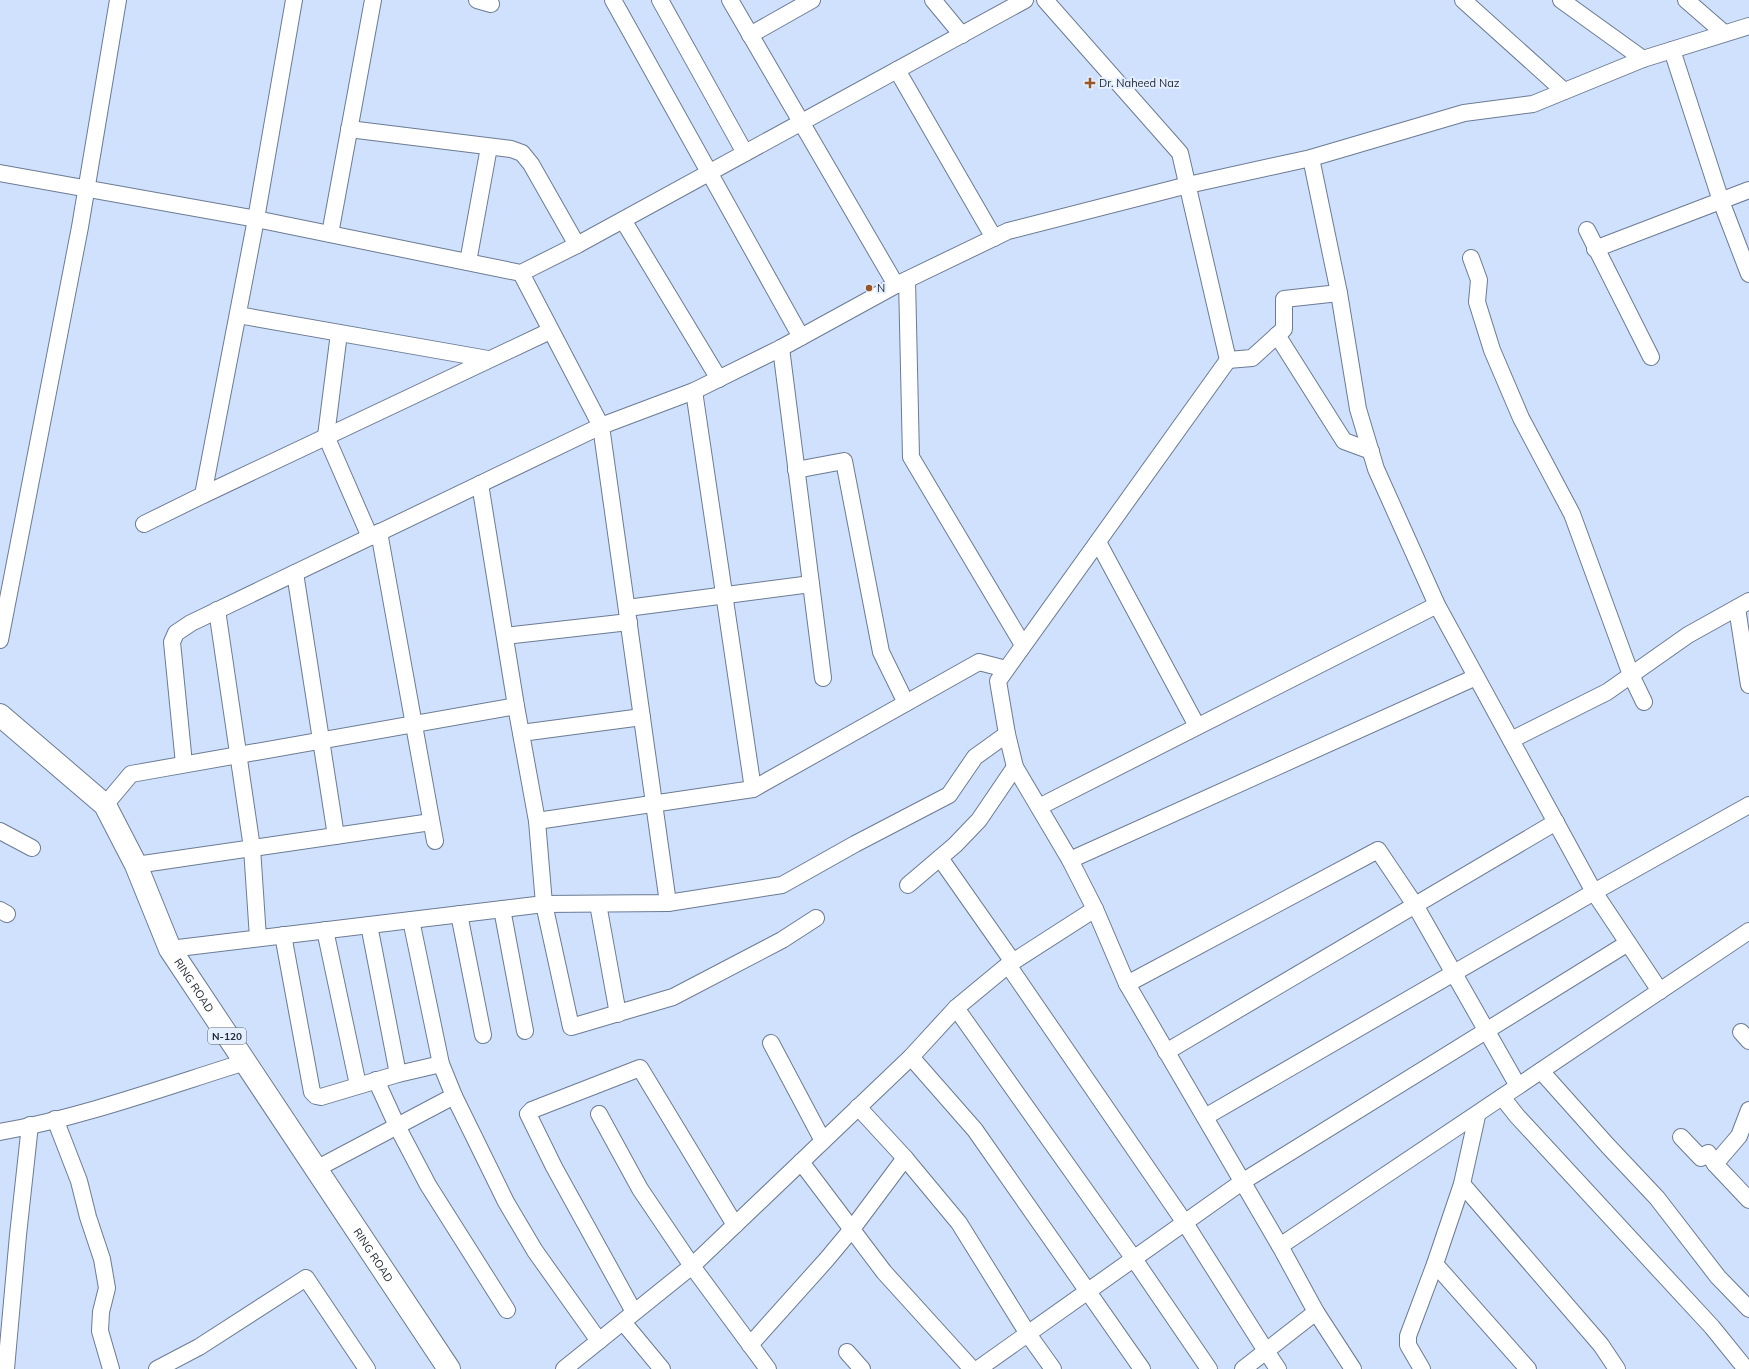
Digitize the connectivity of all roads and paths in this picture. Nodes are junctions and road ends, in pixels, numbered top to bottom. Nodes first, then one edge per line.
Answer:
1 (118, 0) edge
2 (294, 0) edge
3 (372, 0) edge
4 (613, 0) edge
5 (660, 0) edge
6 (730, 0) edge
7 (812, 0) edge
8 (933, 0) edge
9 (1025, 0) edge
10 (1045, 0) edge
11 (1463, 0) edge
12 (1561, 0) edge
13 (1686, 0) edge
14 (1749, 26) edge
15 (1724, 34) junction
16 (750, 35) junction
17 (962, 35) junction
18 (1672, 50) junction
19 (1643, 59) junction
20 (897, 70) junction
21 (1564, 91) junction
22 (801, 122) junction
23 (349, 129) junction
24 (489, 147) junction
25 (745, 153) junction
26 (1311, 158) junction
27 (710, 172) junction
28 (0, 173) edge
29 (1188, 185) junction
30 (86, 188) junction
31 (1749, 190) edge
32 (1721, 201) junction
33 (256, 219) junction
34 (623, 220) junction
35 (1587, 230) dead end
36 (330, 234) junction
37 (994, 238) junction
38 (577, 244) junction
39 (1595, 249) junction
40 (1471, 258) dead end
41 (468, 262) junction
42 (521, 273) junction
43 (1749, 274) edge
44 (901, 282) junction
45 (1339, 293) junction
46 (238, 315) junction
47 (550, 331) junction
48 (339, 333) junction
49 (1277, 335) junction
50 (801, 337) junction
51 (781, 348) junction
52 (1650, 357) dead end
53 (488, 359) junction
54 (1228, 360) junction
55 (719, 379) junction
56 (694, 391) junction
57 (602, 426) junction
58 (326, 436) junction
59 (1371, 452) junction
60 (796, 470) junction
61 (480, 484) junction
62 (204, 494) junction
63 (144, 524) dead end
64 (375, 535) junction
65 (1098, 542) junction
66 (295, 573) junction
67 (811, 584) junction
68 (724, 595) junction
69 (4, 597) edge
70 (1743, 604) edge
71 (1437, 605) junction
72 (217, 610) junction
73 (628, 615) junction
74 (505, 636) junction
75 (0, 640) edge
76 (1023, 645) junction
77 (1006, 669) junction
78 (1631, 675) junction
79 (1476, 677) junction
80 (823, 678) dead end
81 (1749, 685) edge
82 (1644, 702) dead end
83 (906, 703) junction
84 (516, 706) junction
85 (0, 715) edge
86 (642, 717) junction
87 (413, 724) junction
88 (1197, 726) junction
89 (521, 733) junction
90 (1007, 734) junction
91 (322, 740) junction
92 (1511, 740) junction
93 (239, 754) junction
94 (184, 764) junction
95 (1015, 767) junction
96 (753, 789) junction
97 (654, 804) junction
98 (105, 805) junction
99 (1749, 805) edge
100 (1039, 807) junction
101 (537, 821) junction
102 (431, 822) junction
103 (1556, 822) junction
104 (0, 831) edge
105 (336, 836) junction
106 (435, 841) dead end
107 (32, 848) dead end
108 (252, 848) junction
109 (940, 858) junction
110 (1070, 860) junction
111 (136, 865) junction
112 (908, 885) dead end
113 (1594, 892) junction
114 (668, 903) junction
115 (544, 904) junction
116 (598, 904) junction
117 (1415, 905) junction
118 (502, 909) junction
119 (1095, 909) junction
120 (459, 914) junction
121 (816, 918) dead end
122 (411, 920) junction
123 (369, 925) junction
124 (326, 930) junction
125 (1749, 931) edge
126 (283, 935) junction
127 (258, 938) junction
128 (1628, 943) junction
129 (170, 948) junction
130 (1010, 963) junction
131 (1454, 973) junction
132 (1127, 984) junction
133 (1660, 991) junction
134 (956, 1008) junction
135 (618, 1014) junction
136 (1486, 1030) junction
137 (525, 1031) dead end
138 (483, 1035) dead end
139 (770, 1043) dead end
140 (1166, 1052) junction
141 (911, 1057) junction
142 (245, 1062) junction
143 (441, 1064) junction
144 (1541, 1071) junction
145 (398, 1074) junction
146 (376, 1080) junction
147 (358, 1085) junction
148 (1518, 1086) junction
149 (454, 1096) junction
150 (1502, 1097) junction
151 (858, 1108) junction
152 (1749, 1110) edge
153 (599, 1114) dead end
154 (1477, 1116) junction
155 (1204, 1117) junction
156 (55, 1119) junction
157 (30, 1125) junction
158 (397, 1126) junction
159 (0, 1132) edge
160 (1681, 1137) dead end
161 (823, 1141) junction
162 (905, 1158) junction
163 (800, 1162) junction
164 (1715, 1164) junction
165 (316, 1169) junction
166 (1242, 1182) junction
167 (1462, 1184) junction
168 (1749, 1200) edge
169 (1185, 1223) junction
170 (735, 1225) junction
171 (852, 1230) junction
172 (1280, 1246) junction
173 (1134, 1259) junction
174 (1435, 1264) junction
175 (692, 1266) junction
176 (1088, 1293) junction
177 (1749, 1309) edge
178 (507, 1310) dead end
179 (1316, 1312) junction
180 (628, 1317) junction
181 (1028, 1334) junction
182 (598, 1341) junction
183 (750, 1345) junction
184 (1266, 1351) junction
185 (847, 1352) dead end
186 (7, 1362) edge
187 (177, 1364) edge
188 (17, 1369) edge
189 (111, 1369) edge
190 (157, 1369) edge
191 (367, 1369) edge
192 (449, 1369) edge
193 (564, 1369) edge
194 (662, 1369) edge
195 (768, 1369) edge
196 (862, 1369) edge
197 (972, 1369) edge
198 (978, 1369) edge
199 (1053, 1369) edge
200 (1142, 1369) edge
201 (1208, 1369) edge
202 (1243, 1369) edge
203 (1278, 1369) edge
204 (1353, 1369) edge
205 (1422, 1369) edge
206 (1528, 1369) edge
207 (1617, 1369) edge
208 (1746, 1369) edge

1 - 30 street
2 - 33 street
3 - 23 street
4 - 27 street
5 - 25 street
6 - 16 street
7 - 16 street
8 - 17 street
9 - 17 street
10 - 29 street
11 - 21 street
12 - 19 street
13 - 15 street
14 - 15 street
15 - 18 street
16 - 22 street
17 - 20 street
18 - 19 street
18 - 32 street
19 - 21 street
20 - 22 street
20 - 37 street
21 - 26 street
22 - 25 street
22 - 44 street
23 - 24 street
23 - 36 street
24 - 38 street
24 - 41 street
25 - 27 street
26 - 29 street
26 - 45 street
27 - 34 street
27 - 50 street
28 - 30 street
29 - 37 street
29 - 54 street
30 - 33 street
30 - 69 street
31 - 32 street
32 - 39 street
32 - 43 street
33 - 36 street
33 - 46 street
34 - 38 street
34 - 55 street
35 - 39 street
36 - 41 street
37 - 44 street
38 - 42 street
39 - 52 street
40 - 78 street
41 - 42 street
42 - 47 street
44 - 50 street
44 - 76 street
45 - 49 street
45 - 59 street
46 - 48 street
46 - 62 street
47 - 53 street
47 - 57 street
48 - 53 street
48 - 58 street
49 - 54 street
49 - 59 street
50 - 51 street
51 - 55 street
51 - 60 street
53 - 58 street
54 - 65 street
55 - 56 street
56 - 57 street
56 - 68 street
57 - 61 street
57 - 73 street
58 - 62 street
58 - 64 street
59 - 71 street
60 - 67 street
60 - 83 street
61 - 64 street
61 - 74 street
62 - 63 street
64 - 66 street
64 - 87 street
65 - 76 street
65 - 88 street
66 - 72 street
66 - 91 street
67 - 68 street
67 - 80 street
68 - 73 street
68 - 96 street
69 - 75 street
70 - 78 street
70 - 81 street
71 - 79 street
71 - 88 street
72 - 93 street
72 - 94 street
73 - 74 street
73 - 86 street
74 - 84 street
76 - 77 street
77 - 83 street
77 - 90 street
78 - 82 street
78 - 92 street
79 - 92 street
79 - 110 street
83 - 96 street
84 - 87 street
84 - 89 street
85 - 98 highway, RING ROAD / N-120
86 - 89 street
86 - 97 street
87 - 91 street
87 - 102 street
88 - 100 street
89 - 101 street
90 - 95 street
90 - 114 street
91 - 93 street
91 - 105 street
92 - 103 street
93 - 94 street
93 - 108 street
94 - 98 street
95 - 100 street
95 - 109 street
96 - 97 street
97 - 101 street
97 - 114 street
98 - 111 highway, RING ROAD / N-120
99 - 113 street
100 - 110 street
101 - 115 street
102 - 105 street
102 - 106 street
103 - 113 street
103 - 117 street
104 - 107 street
105 - 108 street
108 - 111 street
108 - 127 street
109 - 112 street
109 - 130 street
110 - 119 street
111 - 129 highway, RING ROAD / N-120
113 - 128 street
113 - 131 street
114 - 116 street
115 - 116 street
115 - 118 street
115 - 135 street
116 - 135 street
117 - 131 street
117 - 132 street
117 - 140 street
118 - 120 street
118 - 137 street
119 - 130 street
119 - 132 street
120 - 122 street
120 - 138 street
121 - 135 street
122 - 123 street
122 - 143 street
123 - 124 street
123 - 145 street
124 - 126 street
124 - 147 street
125 - 133 street
126 - 127 street
126 - 147 street
127 - 129 street
128 - 133 street
128 - 136 street
129 - 142 highway, RING ROAD / N-120
130 - 134 street
130 - 169 street
131 - 136 street
131 - 155 street
132 - 140 street
133 - 144 street
134 - 141 street
134 - 173 street
136 - 148 street
136 - 166 street
139 - 161 street
140 - 155 street
141 - 151 street
141 - 176 street
142 - 156 street
142 - 165 highway, RING ROAD / N-120
143 - 145 street
143 - 149 street
144 - 148 street
144 - 177 street
145 - 146 street
146 - 147 street
146 - 158 street
148 - 150 street
149 - 158 street
149 - 182 street
150 - 154 street
150 - 208 street
151 - 161 street
151 - 162 street
152 - 164 street
153 - 175 street
154 - 167 street
154 - 172 street
155 - 166 street
156 - 157 street
156 - 189 street
157 - 159 street
157 - 186 street
158 - 165 street
158 - 178 street
160 - 164 street
161 - 163 street
162 - 171 street
162 - 181 street
163 - 170 street
163 - 171 street
164 - 168 street
165 - 192 highway, RING ROAD / N-120
166 - 169 street
166 - 172 street
167 - 174 street
167 - 207 street
169 - 173 street
169 - 184 street
170 - 175 street
170 - 180 street
171 - 183 street
171 - 197 street
172 - 179 street
173 - 176 street
173 - 201 street
174 - 205 street
174 - 206 street
175 - 180 street
175 - 183 street
176 - 181 street
176 - 200 street
179 - 184 street
179 - 204 street
180 - 182 street
180 - 194 street
181 - 198 street
181 - 199 street
182 - 193 street
183 - 195 street
184 - 202 street
184 - 203 street
185 - 196 street
186 - 188 street
187 - 190 street
187 - 191 street

